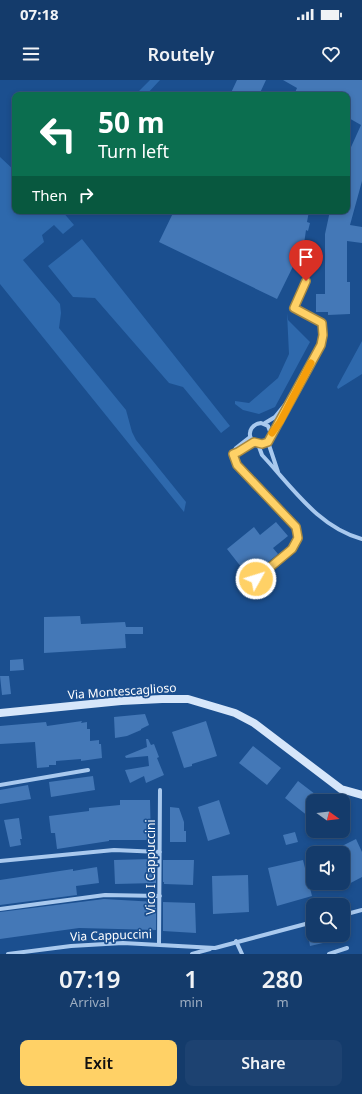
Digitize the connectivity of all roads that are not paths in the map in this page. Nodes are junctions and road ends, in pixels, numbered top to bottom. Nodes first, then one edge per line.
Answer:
1 (306, 281) dead end
2 (294, 394) junction
3 (265, 423) junction
4 (272, 434) junction
5 (250, 437) junction
6 (268, 442) junction
7 (256, 443) junction
8 (233, 454) junction
9 (279, 474) junction
10 (362, 539) edge
11 (256, 579) dead end
12 (0, 713) edge
13 (88, 770) dead end
14 (0, 785) edge
15 (160, 790) dead end
16 (362, 795) edge
17 (160, 852) junction
18 (0, 861) edge
19 (160, 896) junction
20 (0, 909) edge
21 (362, 910) edge
22 (350, 913) edge
23 (306, 924) edge
24 (236, 941) junction
25 (159, 944) junction
26 (215, 948) junction
27 (347, 948) dead end
28 (8, 954) edge
29 (192, 954) edge
30 (242, 954) edge
31 (329, 954) edge

1 - 2 street
2 - 3 street
2 - 4 street
3 - 4 street
3 - 5 street
4 - 6 street
5 - 7 street
5 - 8 street
6 - 7 street
6 - 9 street
7 - 8 street
7 - 9 street
8 - 11 street
9 - 10 street
12 - 16 main road, Via Montescaglioso
13 - 14 street
15 - 17 street, Vico I Cappuccini
17 - 18 street
17 - 19 street, Vico I Cappuccini
19 - 20 street
19 - 25 street, Vico I Cappuccini
21 - 22 street
23 - 24 street, Via Cappuccini
24 - 26 street, Via Cappuccini
24 - 30 street
25 - 26 street, Via Cappuccini
25 - 28 street, Via Cappuccini
26 - 29 street, Via Cappuccini
27 - 31 street

